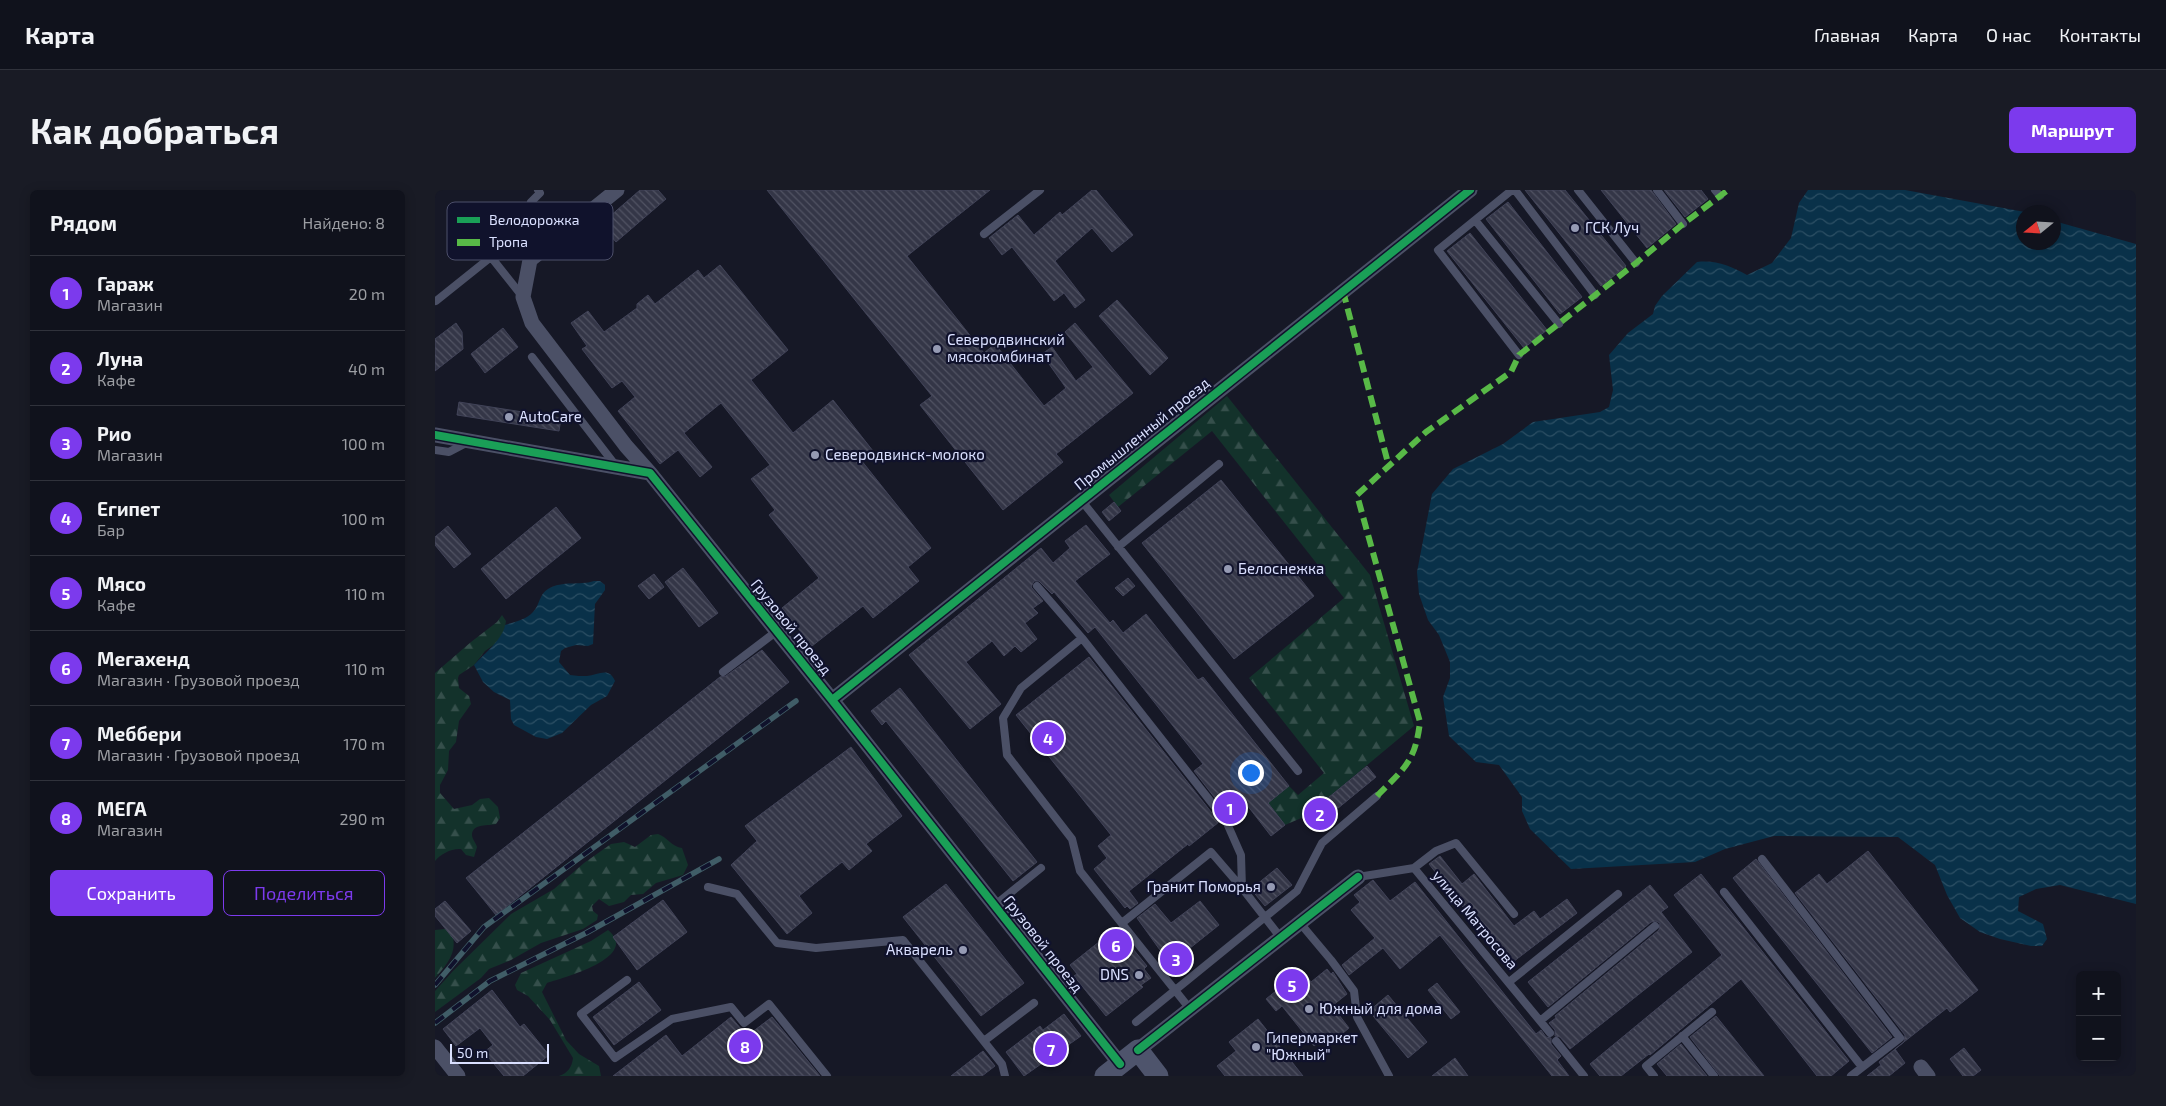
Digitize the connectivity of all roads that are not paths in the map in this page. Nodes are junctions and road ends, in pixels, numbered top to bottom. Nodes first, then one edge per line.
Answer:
1 (539, 190) edge
2 (617, 190) edge
3 (1039, 190) edge
4 (1470, 190) edge
5 (1513, 190) edge
6 (1578, 190) edge
7 (1657, 190) edge
8 (531, 202) edge
9 (602, 202) edge
10 (1475, 220) junction
11 (1683, 224) dead end
12 (984, 234) dead end
13 (487, 260) edge
14 (493, 260) edge
15 (530, 260) edge
16 (1636, 263) dead end
17 (1595, 295) dead end
18 (523, 297) junction
19 (436, 301) edge
20 (1559, 324) dead end
21 (1519, 356) dead end
22 (531, 357) dead end
23 (435, 434) edge
24 (472, 440) junction
25 (435, 450) edge
26 (1219, 464) dead end
27 (617, 467) junction
28 (650, 473) junction
29 (1081, 500) junction
30 (1118, 547) junction
31 (1037, 586) dead end
32 (777, 631) junction
33 (1082, 638) junction
34 (723, 672) dead end
35 (832, 700) junction
36 (1298, 771) dead end
37 (1377, 796) dead end
38 (1762, 859) dead end
39 (1041, 868) dead end
40 (1414, 868) junction
41 (1358, 877) joint
42 (708, 888) dead end
43 (1241, 888) junction
44 (1723, 892) dead end
45 (1618, 894) dead end
46 (995, 905) junction
47 (1514, 914) dead end
48 (1264, 916) junction
49 (1122, 923) junction
50 (1299, 923) junction
51 (1655, 926) dead end
52 (1281, 938) junction
53 (627, 980) dead end
54 (1509, 982) junction
55 (1175, 990) junction
56 (1034, 1003) dead end
57 (1190, 1009) junction
58 (1712, 1012) dead end
59 (1540, 1021) junction
60 (1136, 1022) dead end
61 (1550, 1033) dead end
62 (1682, 1036) junction
63 (983, 1041) junction
64 (1555, 1041) dead end
65 (435, 1047) edge
66 (1138, 1050) junction
67 (1862, 1067) junction
68 (1112, 1070) edge
69 (458, 1076) edge
70 (827, 1076) edge
71 (1005, 1076) edge
72 (1158, 1076) edge
73 (1389, 1076) edge
74 (1584, 1076) edge
75 (1654, 1076) edge
76 (1714, 1076) edge
77 (1851, 1076) edge

1 - 8 lane
2 - 9 street
3 - 12 lane
4 - 29 street, Промышленный проезд
5 - 10 lane
5 - 17 lane
6 - 16 lane
7 - 11 lane
10 - 20 lane
10 - 21 lane
13 - 19 lane
14 - 18 lane
15 - 18 street
18 - 28 street, Грузовой проезд
22 - 27 lane
23 - 24 street
24 - 25 lane
24 - 27 street
26 - 30 lane
27 - 28 street
28 - 32 street, Грузовой проезд
29 - 30 lane
29 - 35 street, Промышленный проезд
30 - 36 lane
31 - 33 lane
32 - 34 lane
32 - 35 street, Грузовой проезд
33 - 43 lane
33 - 49 lane
35 - 46 street, Грузовой проезд
37 - 48 lane
38 - 67 lane
39 - 46 lane
40 - 41 lane, улица Матросова
40 - 47 lane
40 - 54 lane, улица Матросова
41 - 50 street
42 - 63 lane
43 - 48 lane
43 - 49 lane
44 - 67 lane
45 - 54 lane
46 - 68 street, Грузовой проезд
48 - 52 lane
48 - 55 lane
49 - 55 lane
50 - 52 street
50 - 73 lane
51 - 59 lane
52 - 57 street
53 - 70 lane
54 - 59 lane, улица Матросова
55 - 57 lane
55 - 60 lane
56 - 63 lane
57 - 66 street
58 - 62 lane
59 - 61 lane, улица Матросова
62 - 75 lane
62 - 76 lane
63 - 71 lane
64 - 74 lane
65 - 69 street
66 - 68 main road
66 - 72 main road
67 - 77 lane

